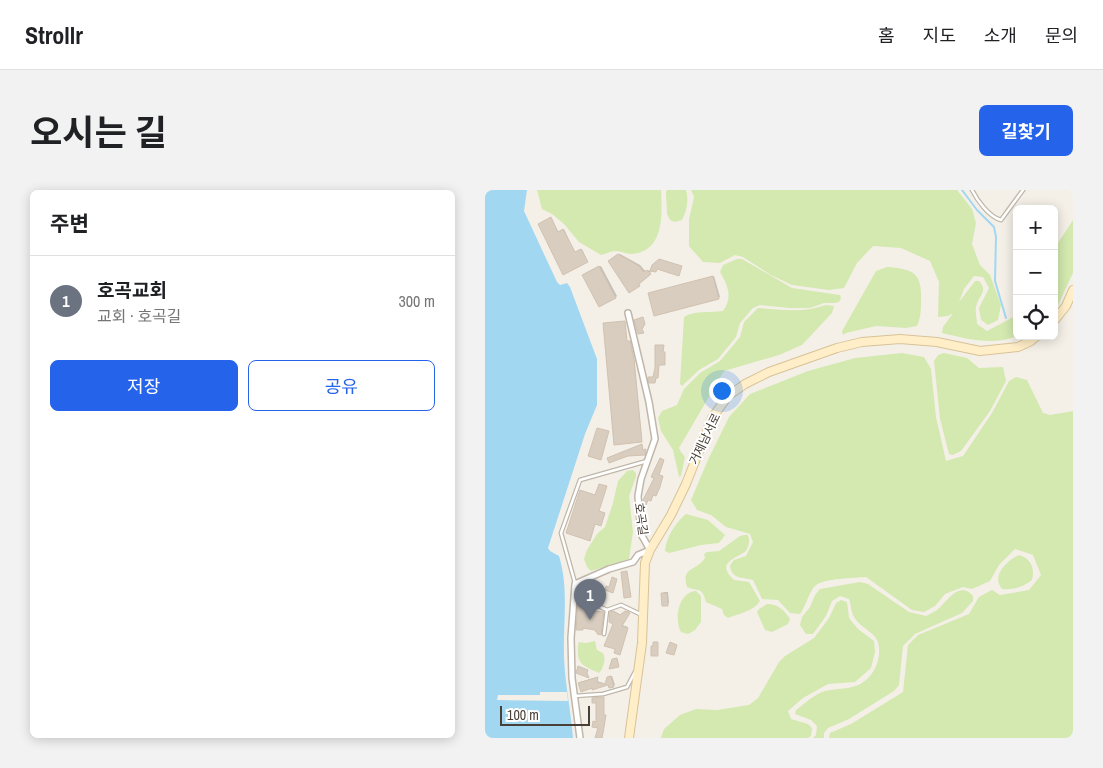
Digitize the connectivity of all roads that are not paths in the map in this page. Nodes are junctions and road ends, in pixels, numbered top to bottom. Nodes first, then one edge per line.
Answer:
1 (972, 190) edge
2 (1023, 190) edge
3 (1073, 290) edge
4 (628, 313) dead end
5 (1058, 316) edge
6 (1032, 340) edge
7 (647, 461) junction
8 (649, 550) junction
9 (584, 580) junction
10 (575, 584) junction
11 (607, 610) junction
12 (644, 616) junction
13 (604, 634) dead end
14 (639, 665) junction
15 (574, 696) junction
16 (580, 738) edge
17 (629, 738) edge

1 - 2 lane
3 - 5 main road
4 - 7 street, 호곡길
6 - 8 main road, 거제남서로
7 - 8 street, 호곡길
7 - 10 lane
8 - 9 street, 호곡길
8 - 12 main road, 거제남서로
9 - 10 street, 호곡길
9 - 11 lane
10 - 15 street
11 - 12 lane
11 - 13 lane
12 - 14 main road, 거제남서로
14 - 15 lane
14 - 17 main road, 거제남서로
15 - 16 street

